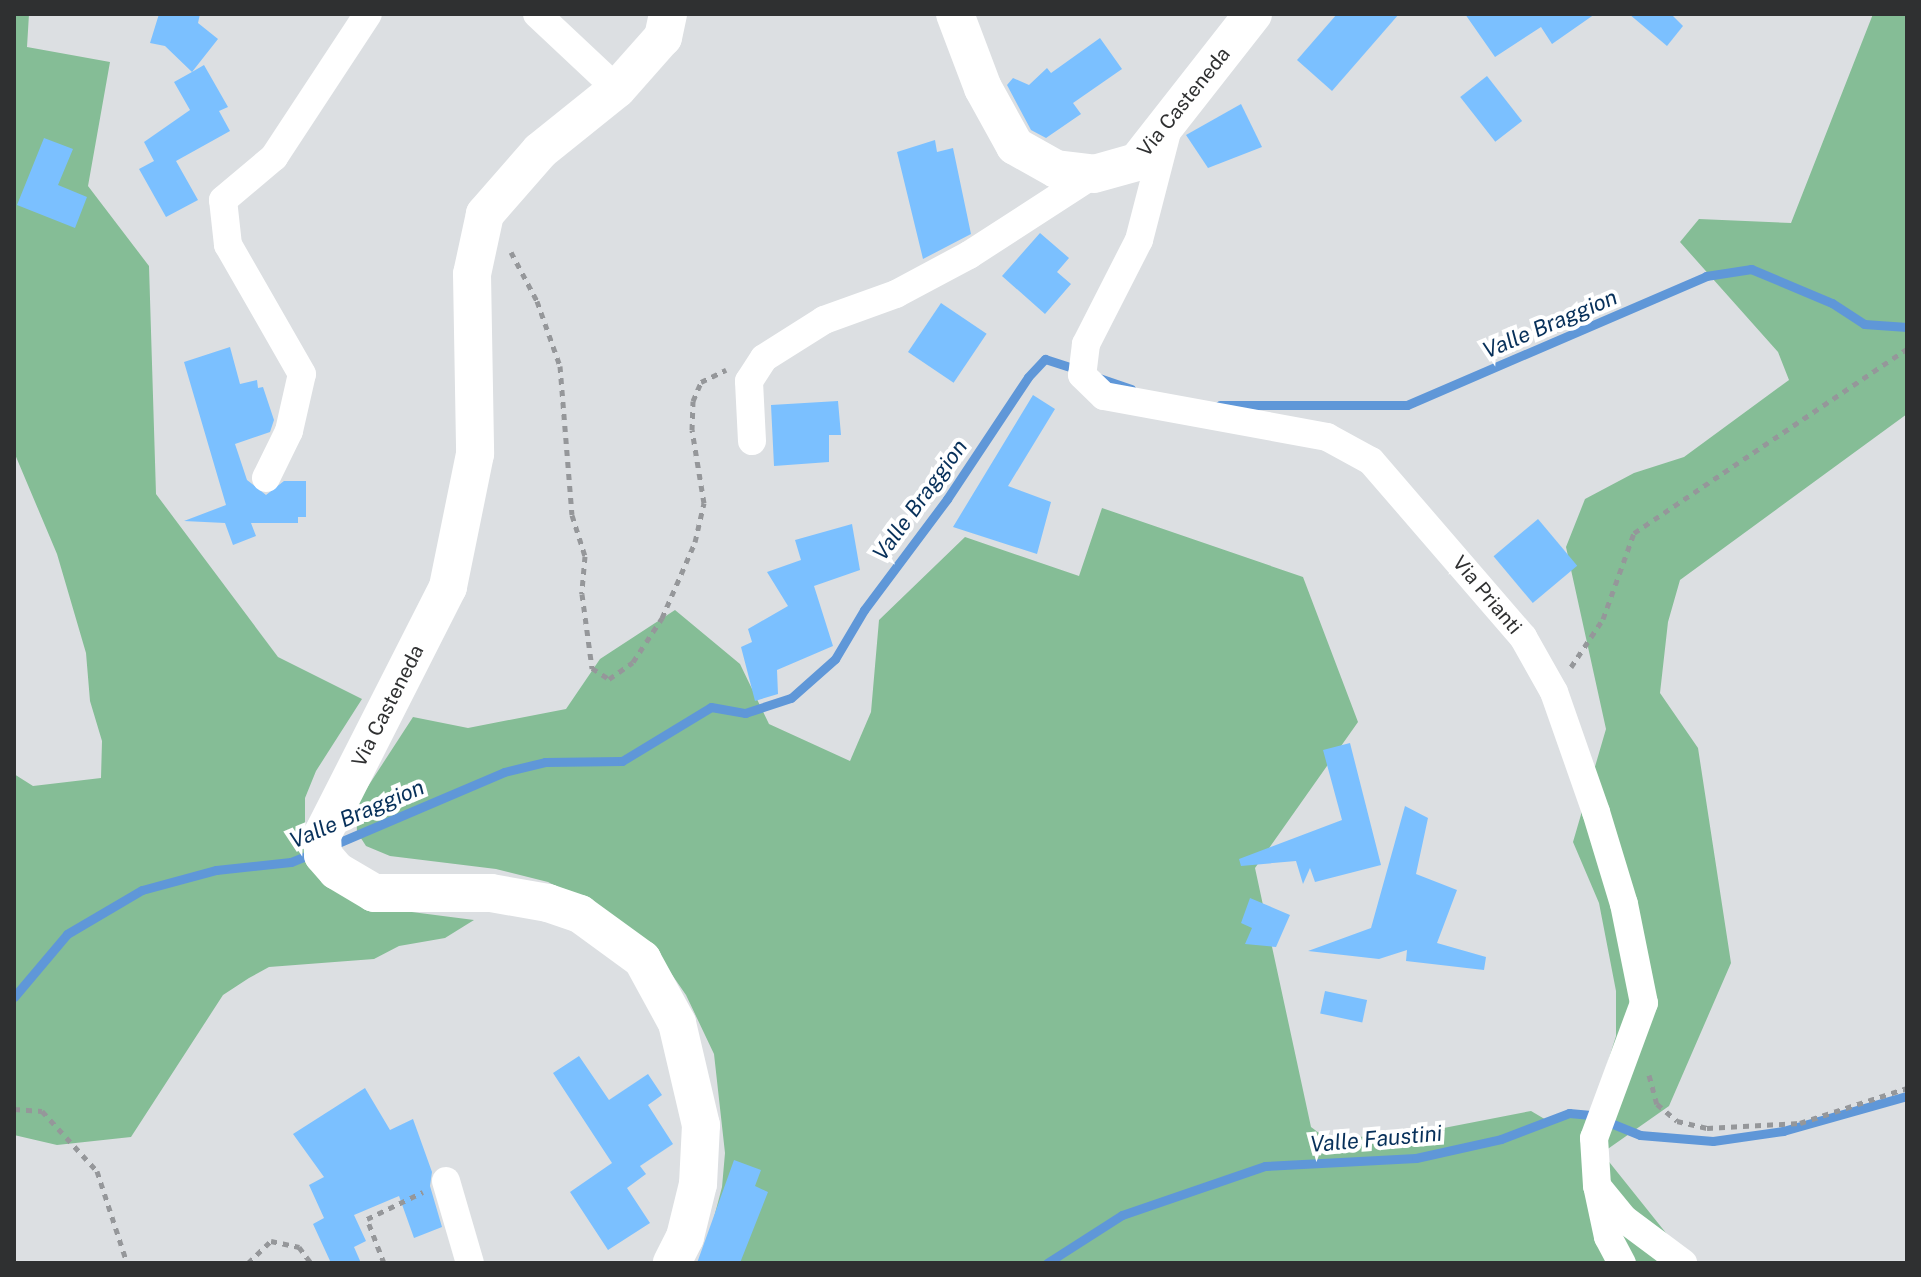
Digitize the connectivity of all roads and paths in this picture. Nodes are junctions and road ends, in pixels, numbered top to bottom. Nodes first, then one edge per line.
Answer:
1 (368, 14) edge
2 (537, 14) edge
3 (668, 14) edge
4 (955, 14) edge
5 (1253, 14) edge
6 (617, 89) junction
7 (1169, 125) junction
8 (1094, 174) junction
9 (512, 242) dead end
10 (1907, 349) edge
11 (755, 368) junction
12 (752, 441) dead end
13 (266, 478) dead end
14 (1554, 692) junction
15 (1645, 1063) dead end
16 (1907, 1088) edge
17 (14, 1109) edge
18 (446, 1181) joint
19 (1597, 1186) junction
20 (127, 1263) edge
21 (248, 1263) edge
22 (311, 1263) edge
23 (384, 1263) edge
24 (470, 1263) edge
25 (672, 1263) edge
26 (1622, 1263) edge
27 (1683, 1263) edge

1 - 13 street
2 - 6 street
3 - 6 street, Via Casteneda
4 - 8 street, Via Casteneda
5 - 7 street, Via Casteneda
6 - 25 street, Via Casteneda
7 - 8 street, Via Casteneda
7 - 14 street, Via Prianti
8 - 11 street
9 - 11 path
10 - 14 path
11 - 12 street
14 - 19 street, Via Prianti
15 - 16 path
17 - 20 path
18 - 23 path
18 - 24 street
19 - 26 street, Via Prianti
19 - 27 street
21 - 22 path

